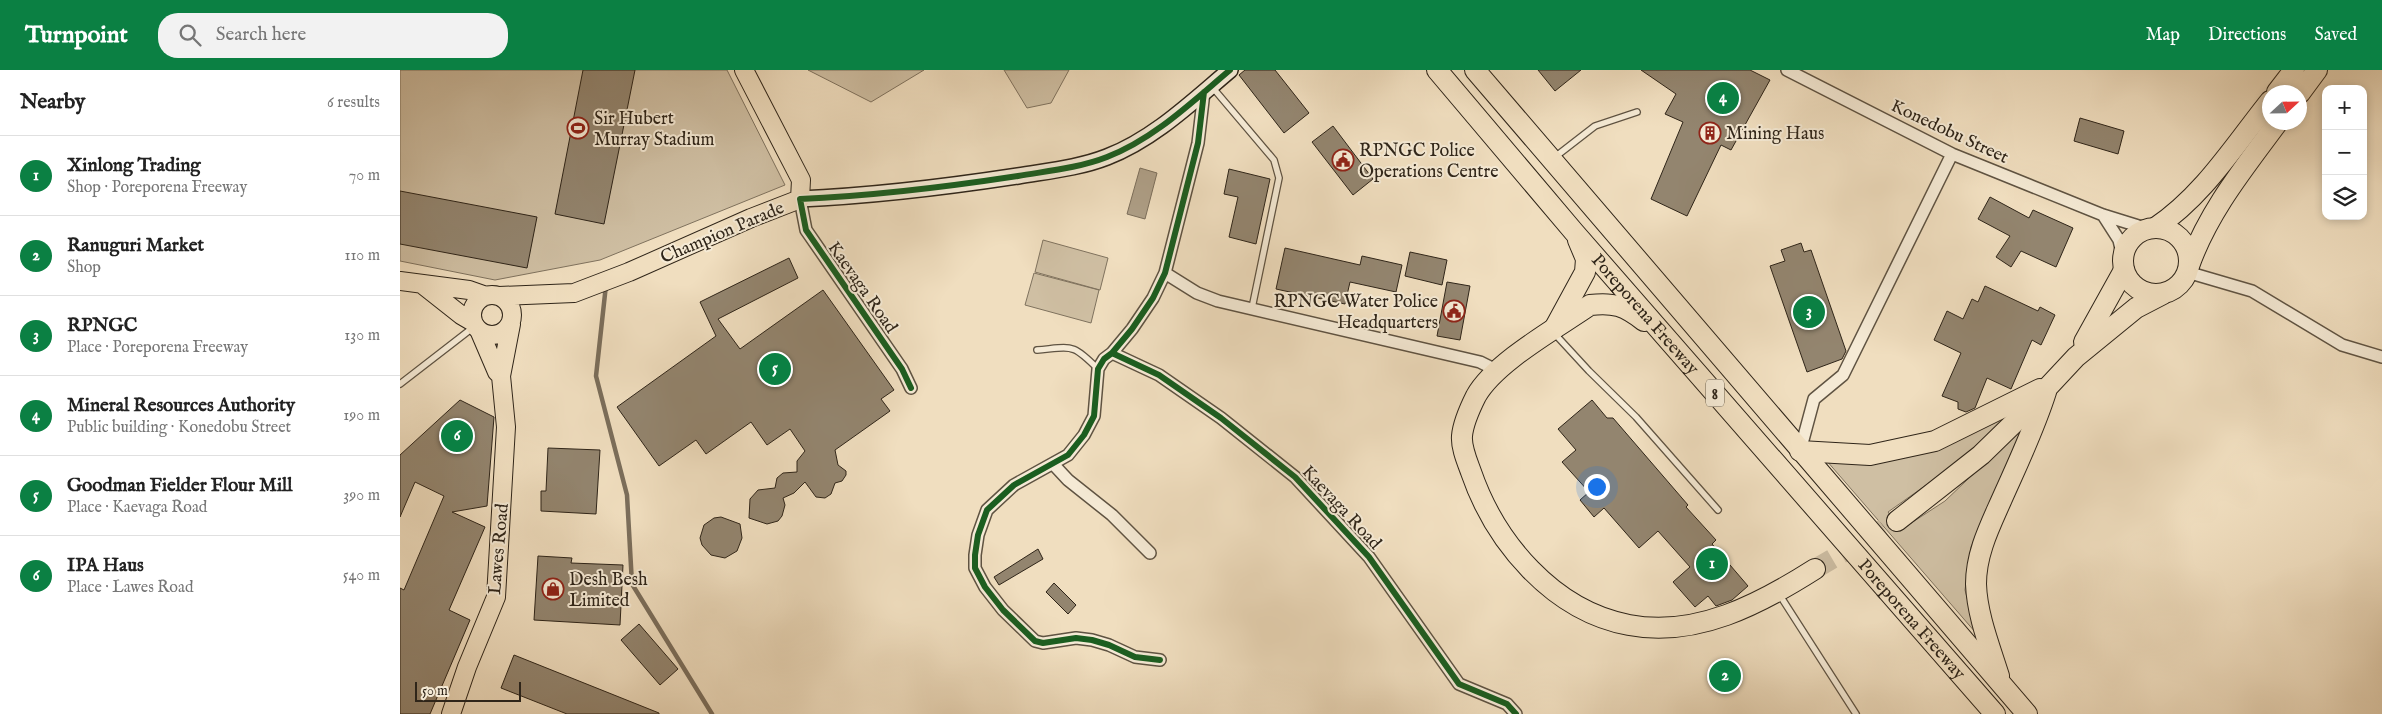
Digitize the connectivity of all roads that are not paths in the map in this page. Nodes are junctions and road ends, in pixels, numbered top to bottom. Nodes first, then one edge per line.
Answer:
1 (744, 70) edge
2 (1230, 70) edge
3 (1437, 70) edge
4 (1475, 70) edge
5 (1787, 70) edge
6 (2294, 70) edge
7 (2317, 70) edge
8 (2282, 85) edge
9 (2306, 85) edge
10 (1208, 89) junction
11 (2262, 111) edge
12 (1637, 112) dead end
13 (2272, 130) edge
14 (1952, 154) junction
15 (1552, 160) junction
16 (800, 199) junction
17 (2103, 215) junction
18 (2151, 228) junction
19 (1574, 232) junction
20 (2123, 264) junction
21 (2188, 269) junction
22 (1165, 273) junction
23 (400, 281) edge
24 (423, 285) junction
25 (2162, 294) junction
26 (492, 296) junction
27 (537, 296) junction
28 (1252, 308) junction
29 (511, 320) junction
30 (476, 326) junction
31 (1553, 331) junction
32 (1673, 344) junction
33 (1037, 350) dead end
34 (1112, 353) junction
35 (2076, 356) junction
36 (2382, 356) edge
37 (1098, 369) junction
38 (1496, 370) junction
39 (501, 376) junction
40 (400, 384) edge
41 (2048, 385) junction
42 (911, 388) dead end
43 (1800, 451) junction
44 (1054, 465) junction
45 (1718, 510) dead end
46 (1898, 521) tunnel mouth
47 (1150, 553) dead end
48 (1815, 568) tunnel mouth
49 (1778, 592) junction
50 (1160, 660) dead end
51 (2000, 683) junction
52 (452, 713) edge
53 (1516, 714) edge
54 (1856, 714) edge
55 (1995, 714) edge
56 (2028, 714) edge

1 - 16 main road, Champion Parade
2 - 10 street
3 - 19 highway, Poreporena Freeway / 8
4 - 15 highway, Poreporena Freeway / 8
5 - 14 street, Konedobu Street
6 - 8 highway
7 - 9 highway
10 - 16 street
10 - 22 street
10 - 28 lane
11 - 18 highway
12 - 15 lane
13 - 21 highway
14 - 17 street, Konedobu Street
14 - 43 street
15 - 43 highway, Poreporena Freeway / 8
16 - 27 main road, Champion Parade
16 - 42 street, Kaevaga Road
17 - 18 street, Konedobu Street
17 - 20 street
18 - 20 highway
18 - 21 highway
19 - 31 highway
19 - 32 highway, Poreporena Freeway / 8
20 - 25 highway
20 - 35 highway
21 - 25 highway
21 - 36 street
22 - 28 street
22 - 34 street
23 - 24 main road, Champion Parade
24 - 26 main road, Champion Parade
24 - 30 main road, Champion Parade
25 - 35 highway
26 - 27 main road, Champion Parade
26 - 29 main road
26 - 30 main road
27 - 29 main road
28 - 38 street
29 - 30 main road
29 - 39 main road, Lawes Road
30 - 39 main road, Lawes Road
30 - 40 lane
31 - 32 highway
31 - 38 highway
31 - 45 lane
32 - 55 highway, Poreporena Freeway / 8
33 - 37 lane
34 - 37 street
34 - 53 street, Kaevaga Road
35 - 41 highway
37 - 44 street
38 - 49 highway
39 - 52 main road, Lawes Road
41 - 43 highway
41 - 46 highway
41 - 51 highway
43 - 51 highway, Poreporena Freeway / 8
44 - 47 street
44 - 50 street
48 - 49 highway
49 - 54 lane
51 - 56 highway, Poreporena Freeway / 8

